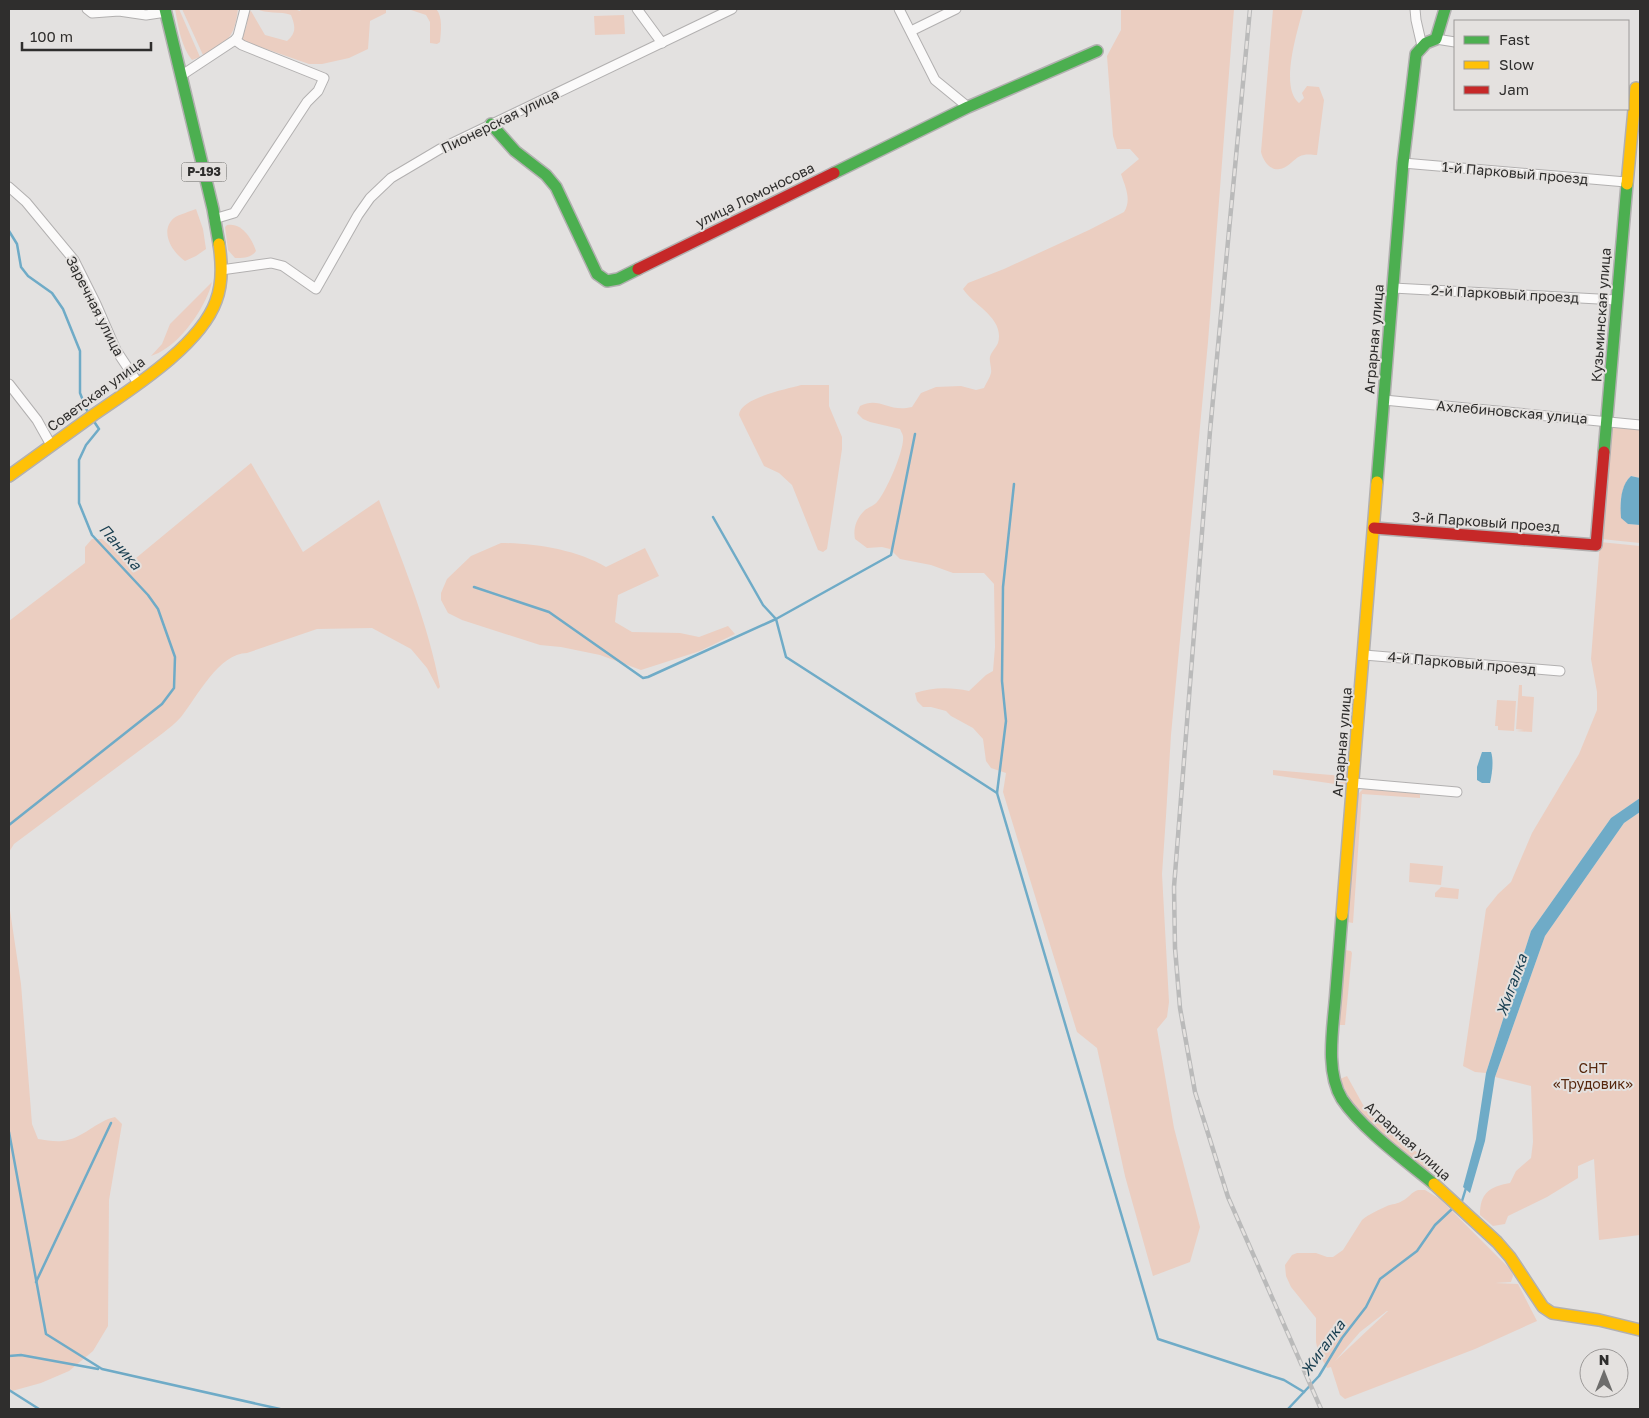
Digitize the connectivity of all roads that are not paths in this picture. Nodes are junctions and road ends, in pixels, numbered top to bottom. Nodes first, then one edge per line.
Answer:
1 (87, 9) edge
2 (245, 9) edge
3 (637, 9) edge
4 (732, 9) edge
5 (899, 9) edge
6 (956, 9) edge
7 (1415, 9) edge
8 (1445, 9) edge
9 (165, 10) edge
10 (911, 31) junction
11 (1436, 39) junction
12 (235, 40) junction
13 (1454, 42) edge
14 (662, 43) junction
15 (1422, 46) junction
16 (1097, 51) dead end
17 (182, 75) junction
18 (1635, 88) edge
19 (968, 107) junction
20 (492, 124) junction
21 (1403, 163) junction
22 (1626, 182) junction
23 (9, 187) edge
24 (214, 219) junction
25 (221, 270) junction
26 (1393, 288) junction
27 (1617, 300) junction
28 (138, 383) junction
29 (9, 384) edge
30 (1384, 400) junction
31 (1608, 421) junction
32 (1640, 425) edge
33 (52, 445) junction
34 (9, 476) edge
35 (1374, 528) junction
36 (1596, 545) joint
37 (1364, 655) junction
38 (1560, 671) dead end
39 (1354, 783) junction
40 (1457, 792) dead end
41 (1640, 1330) edge

1 - 9 street
2 - 12 street
3 - 14 street
4 - 14 street, Пионерская улица
5 - 10 street
6 - 10 street
7 - 15 street
8 - 11 street
9 - 17 street, Р-193
10 - 19 street
11 - 13 street
11 - 15 street
12 - 17 street
12 - 24 street
14 - 20 street, Пионерская улица
15 - 21 street, Аграрная улица
16 - 19 street, улица Ломоносова
17 - 24 street, Р-193
18 - 22 street, Кузьминская улица
19 - 20 street, улица Ломоносова
20 - 25 street, Пионерская улица
21 - 22 street, 1-й Парковый проезд
21 - 26 street, Аграрная улица
22 - 27 street, Кузьминская улица
23 - 28 street, Заречная улица
24 - 25 street, Р-193
25 - 28 street, Советская улица / Р-193
26 - 27 street, 2-й Парковый проезд
26 - 30 street, Аграрная улица
27 - 31 street, Кузьминская улица
28 - 33 street, Советская улица / Р-193
29 - 33 street
30 - 31 street, Ахлебиновская улица
30 - 35 street, Аграрная улица
31 - 32 street, Ахлебиновская улица
31 - 36 street, Кузьминская улица
33 - 34 street, Советская улица / Р-193
35 - 36 street, 3-й Парковый проезд
35 - 37 street, Аграрная улица
37 - 38 street, 4-й Парковый проезд
37 - 39 street, Аграрная улица
39 - 40 street
39 - 41 street, Аграрная улица

